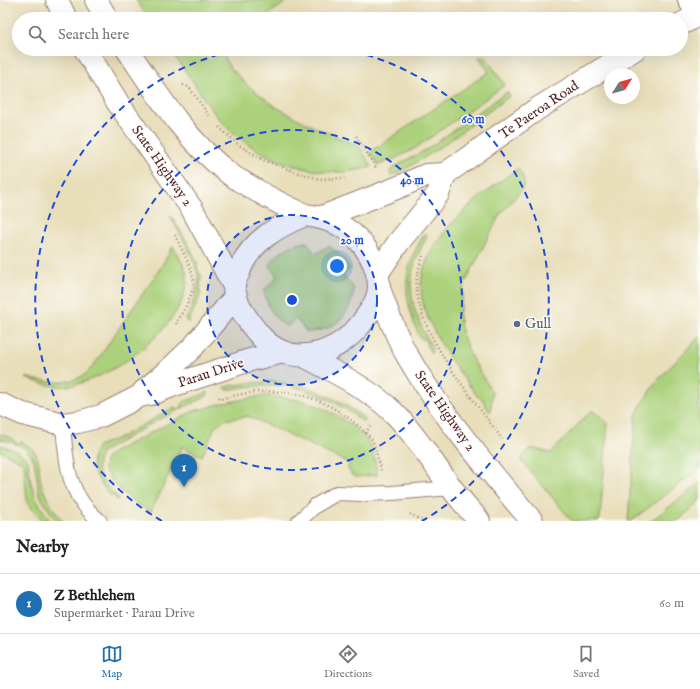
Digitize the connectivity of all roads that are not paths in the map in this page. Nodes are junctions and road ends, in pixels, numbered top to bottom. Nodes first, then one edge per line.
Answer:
1 (57, 0) edge
2 (96, 0) edge
3 (63, 12) edge
4 (103, 12) edge
5 (88, 56) edge
6 (132, 56) edge
7 (624, 56) edge
8 (445, 174) junction
9 (314, 216) junction
10 (378, 281) junction
11 (235, 291) junction
12 (294, 354) junction
13 (140, 396) junction
14 (0, 404) edge
15 (63, 424) junction
16 (451, 488) junction
17 (100, 521) edge
18 (299, 521) edge
19 (479, 521) edge
20 (532, 521) edge

1 - 3 main road
2 - 4 main road
5 - 11 main road, State Highway 2
6 - 9 main road
7 - 8 main road, Te Paeroa Road
8 - 9 main road
8 - 10 main road
9 - 10 main road
9 - 11 main road
10 - 12 main road
10 - 20 main road, State Highway 2
11 - 12 main road
11 - 13 main road, Parau Drive
12 - 13 main road, Parau Drive
12 - 16 main road
13 - 15 main road, Parau Drive
14 - 15 main road, Parau Drive
15 - 17 lane
16 - 18 lane
16 - 19 main road

